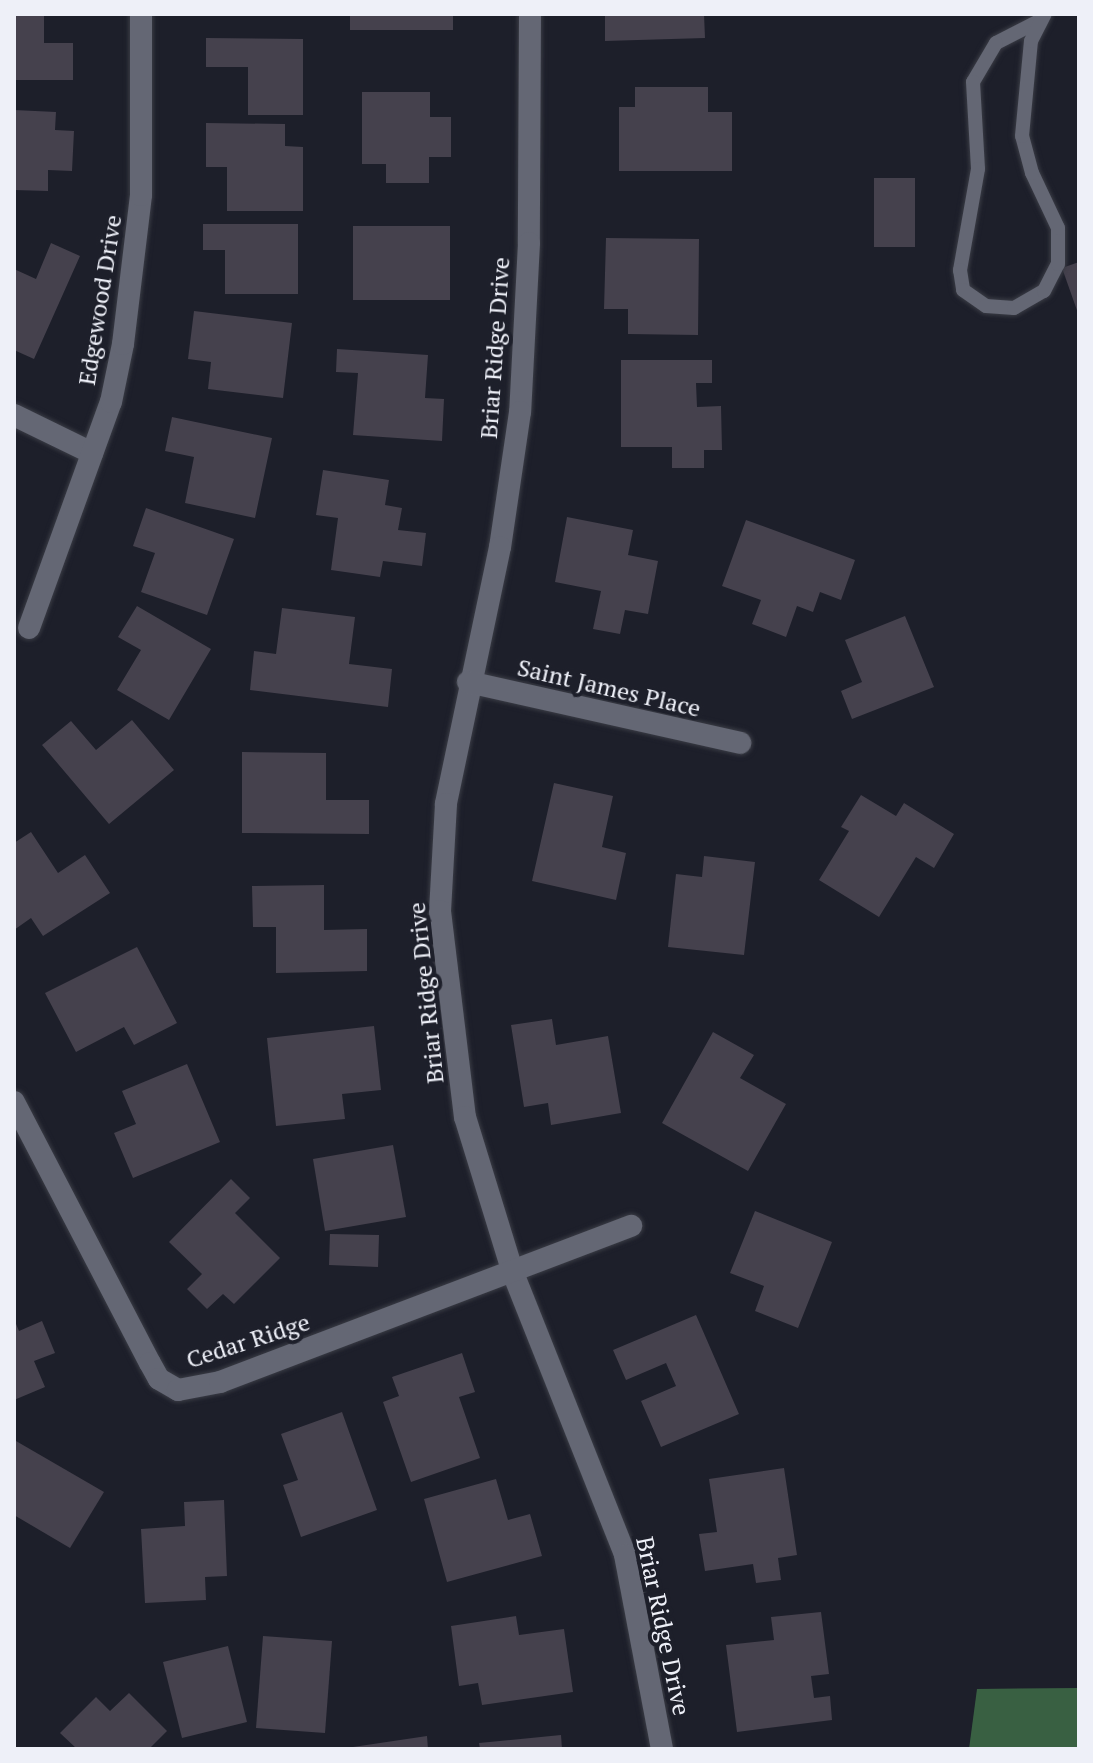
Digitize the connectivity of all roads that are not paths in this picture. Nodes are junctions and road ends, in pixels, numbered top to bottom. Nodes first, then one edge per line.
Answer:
1 (141, 14) edge
2 (530, 14) edge
3 (1041, 18) edge
4 (14, 415) edge
5 (92, 453) junction
6 (29, 628) dead end
7 (468, 682) junction
8 (740, 743) dead end
9 (14, 1102) edge
10 (631, 1226) dead end
11 (513, 1273) junction
12 (662, 1749) edge

1 - 5 street, Edgewood Drive
2 - 7 street, Briar Ridge Drive
3 - 3 lane
4 - 5 street
5 - 6 street, Edgewood Drive
7 - 8 street, Saint James Place
7 - 11 street, Briar Ridge Drive
9 - 11 street, Cedar Ridge
10 - 11 street, Cedar Ridge
11 - 12 street, Briar Ridge Drive

